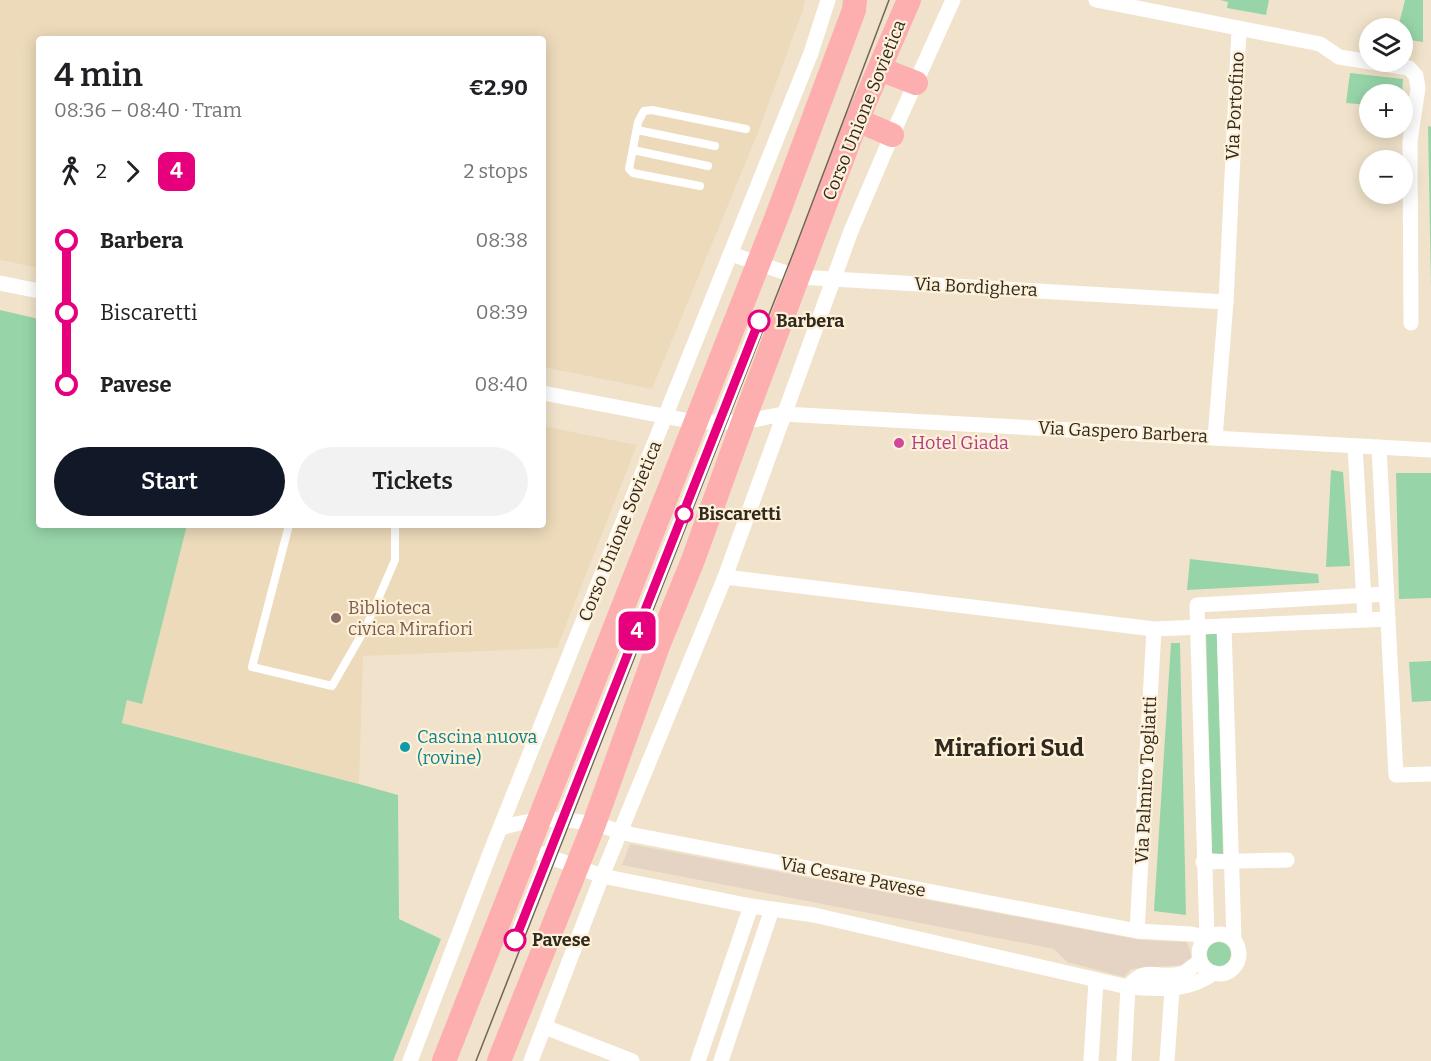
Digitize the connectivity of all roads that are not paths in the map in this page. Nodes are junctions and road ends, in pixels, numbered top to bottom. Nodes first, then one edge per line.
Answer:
1 (828, 0) edge
2 (855, 0) edge
3 (909, 0) edge
4 (953, 0) edge
5 (1096, 0) edge
6 (1239, 29) junction
7 (880, 69) junction
8 (916, 83) junction
9 (857, 120) junction
10 (746, 129) dead end
11 (637, 130) junction
12 (892, 135) junction
13 (715, 146) dead end
14 (633, 150) junction
15 (708, 166) dead end
16 (700, 186) dead end
17 (730, 254) junction
18 (758, 264) junction
19 (798, 277) junction
20 (834, 279) junction
21 (0, 283) edge
22 (36, 290) edge
23 (1226, 302) junction
24 (1411, 323) dead end
25 (546, 394) edge
26 (783, 414) junction
27 (665, 418) junction
28 (695, 422) junction
29 (743, 422) junction
30 (1215, 438) junction
31 (1355, 446) junction
32 (1379, 447) junction
33 (1431, 450) edge
34 (288, 528) edge
35 (395, 528) edge
36 (725, 577) junction
37 (1387, 594) junction
38 (1364, 596) junction
39 (1388, 619) junction
40 (1365, 620) junction
41 (1224, 626) junction
42 (1196, 627) junction
43 (1154, 629) junction
44 (1431, 774) edge
45 (540, 819) junction
46 (594, 824) junction
47 (501, 828) junction
48 (620, 832) junction
49 (528, 849) junction
50 (1287, 861) dead end
51 (1203, 862) junction
52 (1230, 862) junction
53 (577, 868) junction
54 (602, 876) junction
55 (751, 906) junction
56 (772, 909) junction
57 (1137, 931) junction
58 (1207, 938) junction
59 (1234, 940) junction
60 (1200, 961) junction
61 (1214, 973) junction
62 (1096, 981) junction
63 (1128, 987) junction
64 (1172, 990) junction
65 (545, 1027) junction
66 (410, 1061) edge
67 (444, 1061) edge
68 (499, 1061) edge
69 (531, 1061) edge
70 (632, 1061) edge
71 (698, 1061) edge
72 (721, 1061) edge
73 (1091, 1061) edge
74 (1124, 1061) edge
75 (1167, 1061) edge

1 - 17 street, Corso Unione Sovietica
2 - 18 main road, Corso Unione Sovietica
3 - 7 main road, Corso Unione Sovietica
4 - 8 street, Corso Unione Sovietica
5 - 6 street
6 - 23 street, Via Portofino
6 - 24 street, Via Portofino
7 - 8 main road
7 - 9 main road, Corso Unione Sovietica
8 - 12 street, Corso Unione Sovietica
9 - 12 main road
9 - 19 main road, Corso Unione Sovietica
10 - 11 lane
11 - 13 lane
11 - 14 lane
12 - 20 street, Corso Unione Sovietica
14 - 15 lane
14 - 16 lane
17 - 18 street, Via Bordighera
17 - 27 street, Corso Unione Sovietica
18 - 19 street, Via Bordighera
18 - 28 main road, Corso Unione Sovietica
19 - 20 street, Via Bordighera
19 - 29 main road, Corso Unione Sovietica
20 - 23 street, Via Bordighera
20 - 26 street, Corso Unione Sovietica
21 - 22 street
23 - 30 street, Via Portofino
25 - 27 street, Via Gaspero Barbera
26 - 29 street, Via Gaspero Barbera
26 - 30 street, Via Gaspero Barbera
26 - 36 street, Corso Unione Sovietica
27 - 28 street, Via Gaspero Barbera
27 - 47 street, Corso Unione Sovietica
28 - 29 street, Via Gaspero Barbera
28 - 45 main road, Corso Unione Sovietica
29 - 46 main road, Corso Unione Sovietica
30 - 31 street, Via Gaspero Barbera
31 - 32 street, Via Gaspero Barbera
31 - 38 street
32 - 33 street, Via Gaspero Barbera
32 - 37 street
34 - 35 lane
36 - 43 street
36 - 48 street, Corso Unione Sovietica
37 - 38 street
37 - 39 street
38 - 40 street
38 - 42 street
39 - 40 street
39 - 44 street
40 - 41 street
41 - 42 street
41 - 52 street
42 - 43 street
42 - 51 street
43 - 57 street, Via Palmiro Togliatti
45 - 46 street, Via Cesare Pavese
45 - 47 street, Via Cesare Pavese
45 - 49 main road, Corso Unione Sovietica
46 - 48 street, Via Cesare Pavese
46 - 53 main road, Corso Unione Sovietica
47 - 66 street, Corso Unione Sovietica
48 - 54 street, Corso Unione Sovietica
48 - 57 street, Via Cesare Pavese
49 - 53 street
49 - 67 main road, Corso Unione Sovietica
50 - 52 street
51 - 52 street
51 - 58 street
52 - 59 street
53 - 54 street
53 - 68 main road, Corso Unione Sovietica
54 - 55 street
54 - 65 street, Corso Unione Sovietica
55 - 56 street
55 - 71 street
56 - 62 street
56 - 72 street
57 - 58 street, Via Cesare Pavese
58 - 59 street
58 - 60 street
59 - 61 street
60 - 61 street
60 - 63 street
61 - 64 street
62 - 63 street
62 - 73 street
63 - 64 street
63 - 74 street
64 - 75 street
65 - 69 street, Corso Unione Sovietica
65 - 70 street

